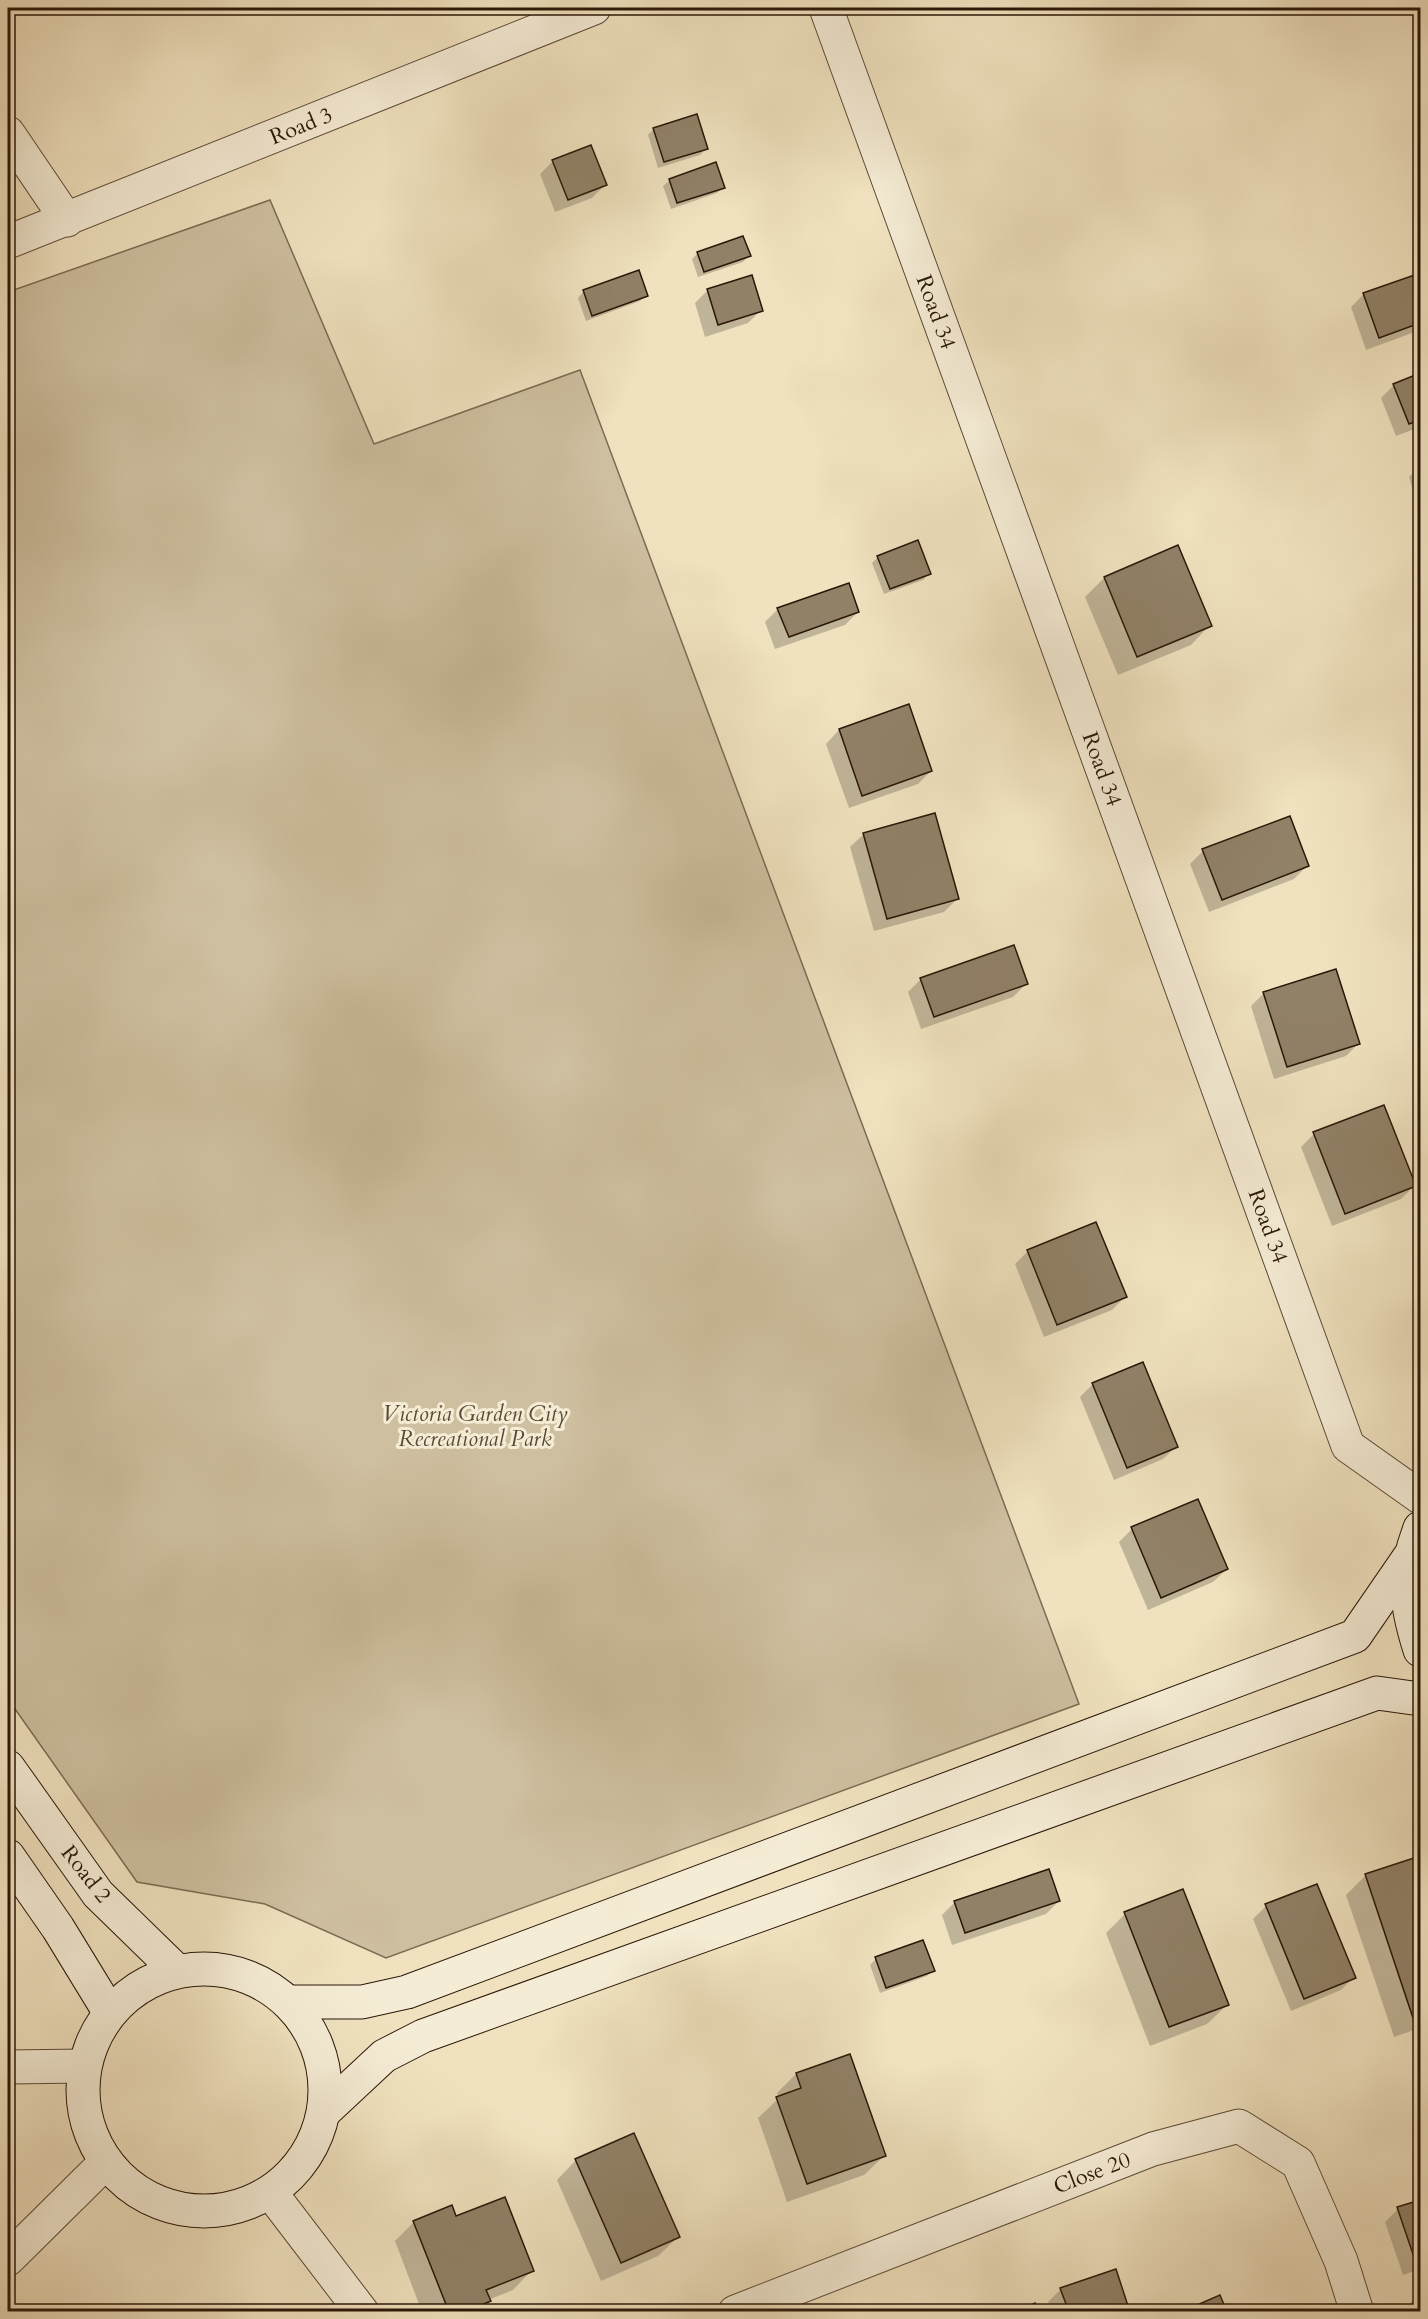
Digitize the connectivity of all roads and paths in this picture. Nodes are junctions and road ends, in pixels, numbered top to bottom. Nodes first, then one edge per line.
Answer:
1 (594, 8) edge
2 (826, 8) edge
3 (8, 133) edge
4 (67, 220) junction
5 (8, 242) edge
6 (1420, 1497) edge
7 (1415, 1542) edge
8 (1420, 1650) edge
9 (1420, 1699) edge
10 (8, 1767) edge
11 (8, 1856) edge
12 (177, 1971) junction
13 (288, 2002) junction
14 (110, 2013) junction
15 (85, 2066) junction
16 (8, 2067) edge
17 (324, 2112) junction
18 (106, 2162) junction
19 (271, 2193) junction
20 (8, 2259) edge
21 (362, 2312) edge
22 (735, 2312) edge
23 (1357, 2312) edge

1 - 4 street, Road 3
2 - 6 street, Road 34
3 - 4 street
4 - 5 street, Road 3
7 - 8 street
7 - 13 street
9 - 17 street
10 - 12 street, Road 2
11 - 14 street
12 - 13 street
12 - 14 street
13 - 17 street
14 - 15 street
15 - 16 street
15 - 18 street
17 - 19 street
18 - 19 street
18 - 20 street
19 - 21 street
22 - 23 street, Close 20

